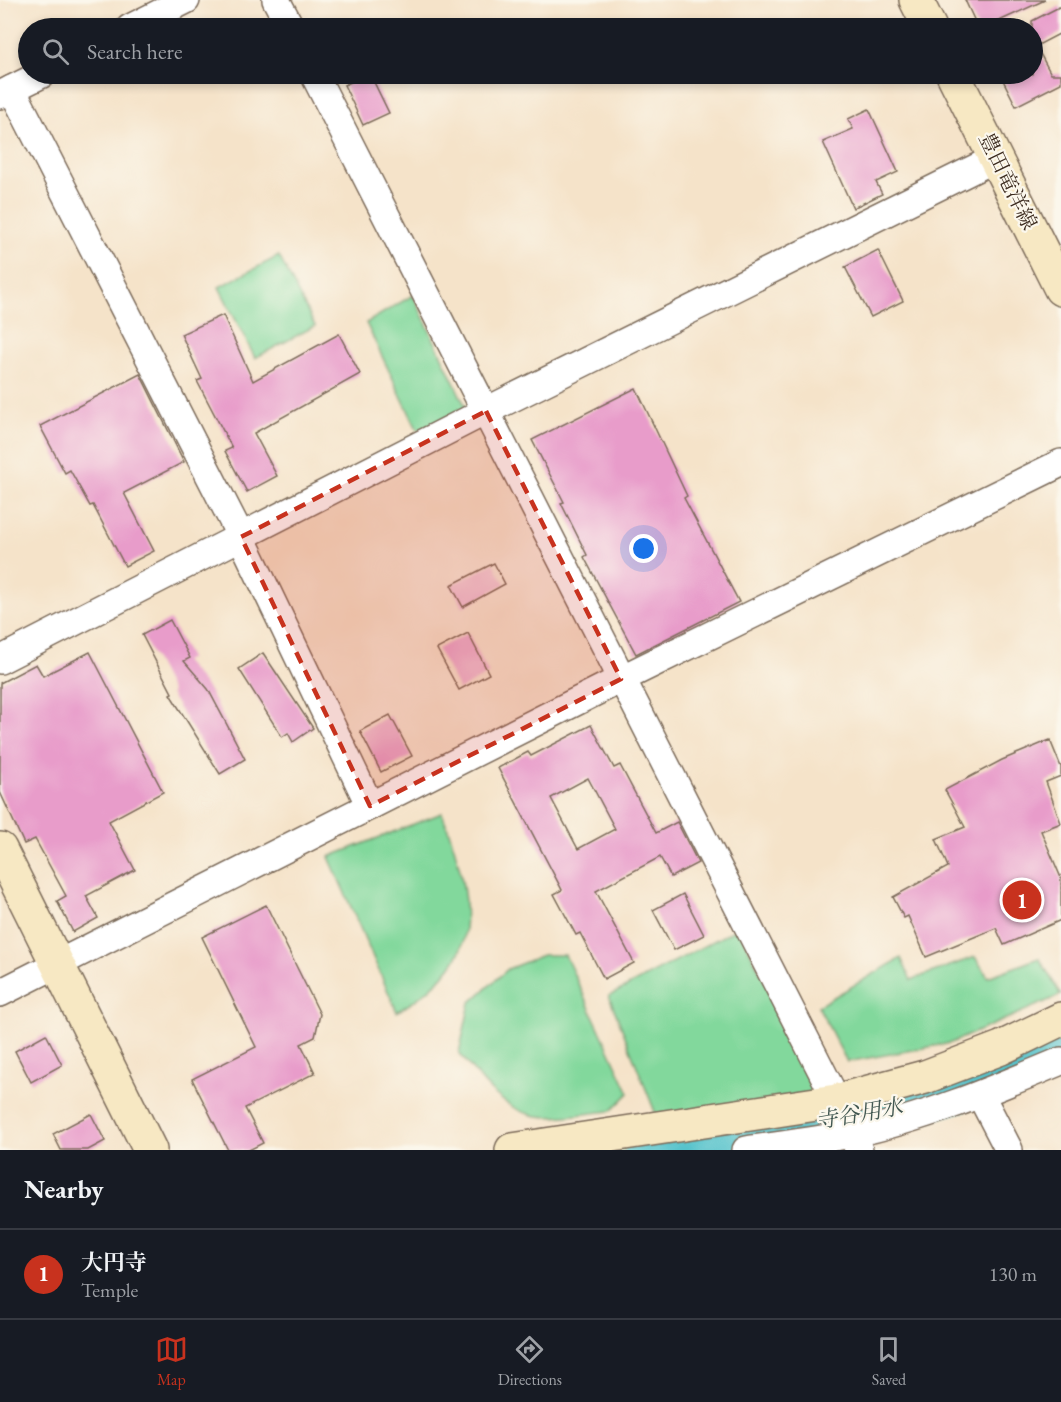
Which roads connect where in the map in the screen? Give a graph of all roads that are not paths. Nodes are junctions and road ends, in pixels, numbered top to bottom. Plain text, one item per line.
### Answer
1 (186, 0) edge
2 (276, 0) edge
3 (916, 0) edge
4 (150, 18) edge
5 (286, 18) edge
6 (925, 18) edge
7 (22, 84) edge
8 (319, 84) edge
9 (958, 84) edge
10 (6, 92) edge
11 (996, 158) junction
12 (1061, 289) edge
13 (486, 411) junction
14 (1061, 463) edge
15 (241, 537) junction
16 (0, 660) edge
17 (621, 679) junction
18 (370, 806) junction
19 (0, 849) edge
20 (57, 964) junction
21 (0, 993) edge
22 (1061, 1019) edge
23 (1061, 1061) edge
24 (981, 1096) junction
25 (837, 1102) junction
26 (853, 1139) edge
27 (150, 1150) edge
28 (512, 1150) edge
29 (746, 1150) edge
30 (1009, 1150) edge

1 - 4 street
2 - 5 street
3 - 6 street
7 - 10 street
8 - 13 street
9 - 11 street, 豊田竜洋線
10 - 15 street
11 - 12 street, 豊田竜洋線
11 - 13 street
13 - 15 street
13 - 17 street
14 - 17 street
15 - 16 street
15 - 18 street
17 - 18 street
17 - 25 street
18 - 20 street
19 - 20 street
20 - 21 street
20 - 27 street
22 - 25 street
23 - 24 street
24 - 26 street
24 - 30 street
25 - 26 street
25 - 28 street
26 - 29 street

